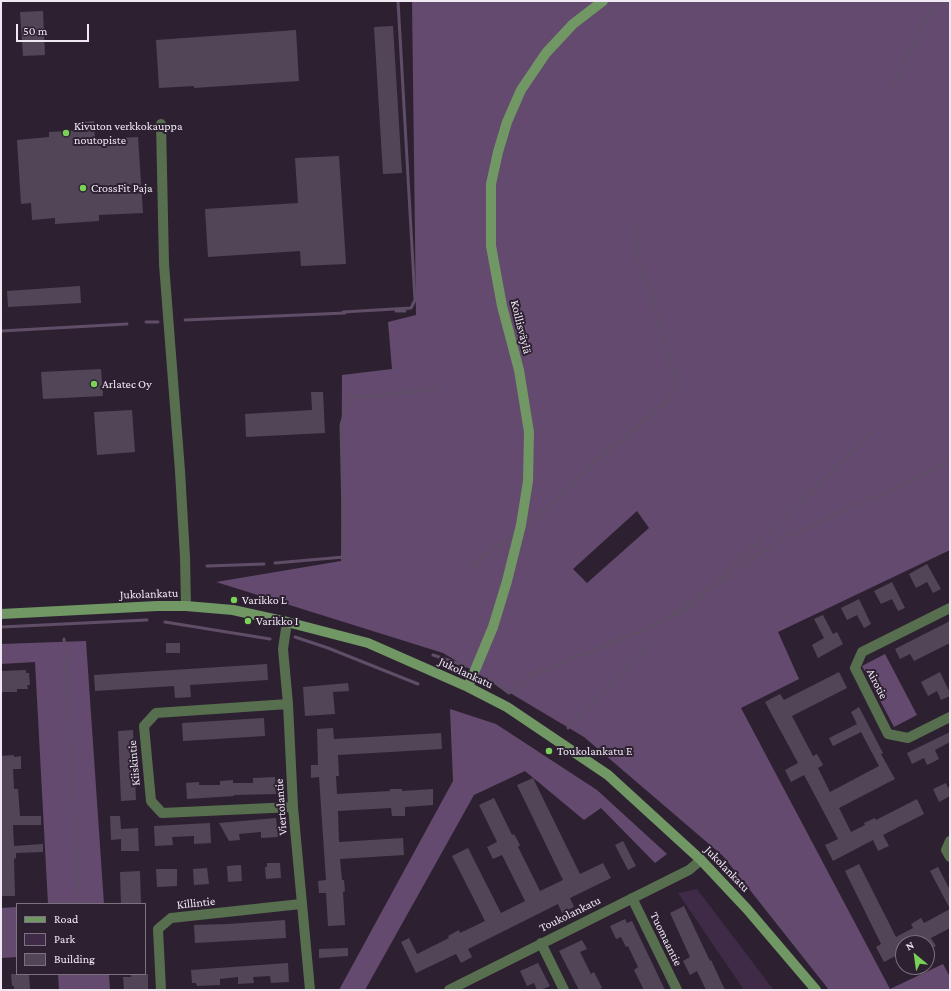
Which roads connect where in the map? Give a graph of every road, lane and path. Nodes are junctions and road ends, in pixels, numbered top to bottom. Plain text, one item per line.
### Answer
1 (603, 1) edge
2 (161, 124) dead end
3 (186, 606) junction
4 (950, 608) edge
5 (1, 614) edge
6 (288, 622) junction
7 (468, 687) junction
8 (288, 704) junction
9 (950, 717) edge
10 (293, 807) junction
11 (950, 841) edge
12 (950, 857) edge
13 (701, 860) junction
14 (632, 898) junction
15 (301, 904) junction
16 (541, 943) junction
17 (161, 990) edge
18 (310, 990) edge
19 (450, 990) edge
20 (564, 990) edge
21 (677, 990) edge
22 (816, 990) edge

1 - 7 main road, Koillisväylä
2 - 3 street
3 - 5 main road, Jukolankatu
3 - 6 main road, Jukolankatu
4 - 9 street, Airotie
6 - 7 main road, Jukolankatu
6 - 8 street, Viertolantie
7 - 13 main road, Jukolankatu
8 - 10 street, Viertolantie
8 - 10 street, Kiiskintie
10 - 15 street, Viertolantie
11 - 12 street
13 - 14 street, Toukolankatu
13 - 22 main road, Jukolankatu
14 - 16 street, Toukolankatu
14 - 21 street, Tuomaantie
15 - 17 street, Killintie
15 - 18 street, Viertolantie
16 - 19 street, Toukolankatu
16 - 20 street

